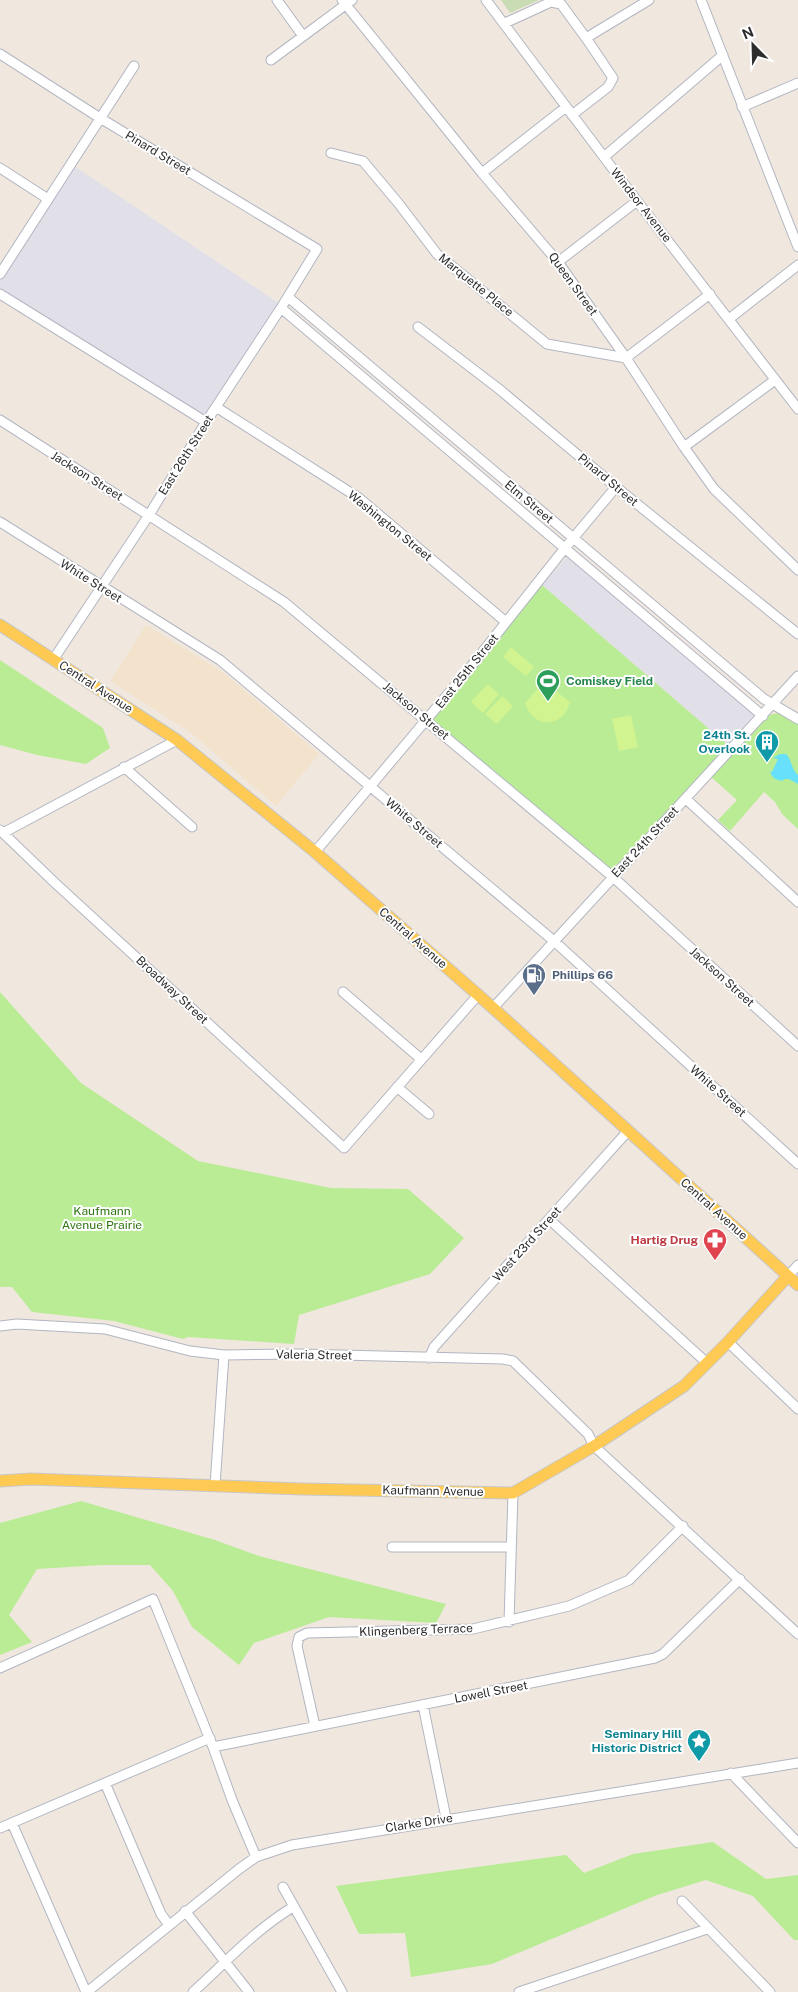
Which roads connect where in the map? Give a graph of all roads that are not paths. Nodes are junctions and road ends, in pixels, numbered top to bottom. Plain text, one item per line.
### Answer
1 (277, 0) edge
2 (486, 0) edge
3 (649, 0) edge
4 (701, 0) edge
5 (347, 2) edge
6 (505, 23) junction
7 (303, 36) junction
8 (586, 38) junction
9 (0, 54) edge
10 (723, 55) junction
11 (271, 60) dead end
12 (134, 66) dead end
13 (798, 82) edge
14 (742, 107) junction
15 (569, 111) junction
16 (100, 118) junction
17 (331, 153) dead end
18 (604, 157) junction
19 (0, 168) edge
20 (482, 173) junction
21 (48, 199) junction
22 (637, 201) junction
23 (798, 247) edge
24 (317, 249) joint
25 (558, 262) junction
26 (798, 264) edge
27 (0, 274) edge
28 (0, 294) edge
29 (710, 294) junction
30 (288, 298) junction
31 (282, 308) junction
32 (728, 319) junction
33 (418, 327) dead end
34 (626, 358) junction
35 (775, 380) junction
36 (216, 407) junction
37 (798, 408) edge
38 (0, 420) edge
39 (206, 422) junction
40 (684, 447) junction
41 (616, 488) junction
42 (149, 515) junction
43 (0, 522) edge
44 (572, 539) junction
45 (565, 548) junction
46 (798, 570) edge
47 (102, 588) junction
48 (506, 622) junction
49 (0, 625) edge
50 (798, 634) edge
51 (53, 660) junction
52 (798, 676) edge
53 (773, 704) junction
54 (763, 716) junction
55 (798, 718) edge
56 (426, 720) junction
57 (177, 740) junction
58 (124, 768) junction
59 (370, 786) junction
60 (686, 799) junction
61 (192, 827) dead end
62 (2, 832) edge
63 (315, 852) junction
64 (612, 877) junction
65 (798, 902) edge
66 (554, 941) junction
67 (343, 992) dead end
68 (478, 994) junction
69 (493, 1008) junction
70 (798, 1046) edge
71 (421, 1059) junction
72 (397, 1087) junction
73 (429, 1114) dead end
74 (628, 1131) junction
75 (798, 1164) edge
76 (550, 1220) junction
77 (798, 1265) edge
78 (788, 1276) junction
79 (798, 1285) edge
80 (0, 1326) edge
81 (728, 1342) junction
82 (224, 1355) junction
83 (429, 1358) junction
84 (707, 1363) junction
85 (798, 1409) edge
86 (594, 1446) junction
87 (0, 1481) edge
88 (215, 1485) junction
89 (513, 1493) junction
90 (683, 1526) junction
91 (392, 1547) dead end
92 (510, 1548) junction
93 (740, 1579) junction
94 (509, 1622) junction
95 (798, 1634) edge
96 (0, 1668) edge
97 (423, 1706) junction
98 (315, 1726) junction
99 (210, 1738) junction
100 (213, 1747) junction
101 (798, 1763) edge
102 (731, 1773) junction
103 (105, 1783) junction
104 (446, 1818) junction
105 (12, 1823) junction
106 (0, 1828) edge
107 (798, 1844) edge
108 (256, 1857) junction
109 (283, 1887) dead end
110 (682, 1901) dead end
111 (293, 1907) junction
112 (186, 1911) junction
113 (169, 1925) junction
114 (707, 1929) junction
115 (226, 1962) junction
116 (86, 1992) edge
117 (193, 1992) edge
118 (249, 1992) edge
119 (342, 1992) edge
120 (519, 1992) edge
121 (770, 1992) edge

1 - 7 street
2 - 6 street, Windsor Avenue
3 - 8 street
4 - 10 street
5 - 7 street
5 - 20 street, Queen Street
6 - 8 street
6 - 15 street, Windsor Avenue
7 - 11 street
8 - 15 street
9 - 16 street, Pinard Street
10 - 14 street
10 - 18 street
12 - 16 street
13 - 14 street
14 - 23 street
15 - 18 street, Windsor Avenue
15 - 20 street
16 - 21 street
16 - 24 street, Pinard Street
17 - 34 street, Marquette Place
18 - 22 street, Windsor Avenue
19 - 21 street
20 - 25 street, Queen Street
21 - 27 street
22 - 25 street
22 - 29 street, Windsor Avenue
24 - 30 street, East 26th Street
25 - 34 street, Queen Street
26 - 32 street
28 - 39 street
29 - 32 street, Windsor Avenue
29 - 34 street
30 - 31 street, East 26th Street
30 - 44 street, Elm Street
31 - 36 street, East 26th Street
31 - 45 street, Elm Street
32 - 35 street, Windsor Avenue
33 - 41 street, Pinard Street
34 - 40 street, Queen Street
35 - 37 street, Windsor Avenue
35 - 40 street
36 - 39 street, East 26th Street
36 - 48 street, Washington Street
38 - 42 street, Jackson Street
39 - 42 street, East 26th Street
40 - 46 street, Queen Street
41 - 44 street, East 25th Street
41 - 50 street, Pinard Street
42 - 47 street, East 26th Street
42 - 56 street, Jackson Street
43 - 47 street, White Street
44 - 45 street, East 25th Street
44 - 53 street, Elm Street
45 - 48 street, East 25th Street
45 - 54 street, Elm Street
47 - 51 street, East 26th Street
47 - 59 street, White Street
48 - 56 street, East 25th Street
49 - 51 main road, Central Avenue
51 - 57 main road, Central Avenue
52 - 53 street, East 24th Street
53 - 54 street, East 24th Street
53 - 55 street, Elm Street
54 - 60 street, East 24th Street
56 - 59 street, East 25th Street
56 - 64 street, Jackson Street
57 - 58 street
57 - 63 main road, Central Avenue
58 - 61 street
58 - 62 street
59 - 63 street, East 25th Street
59 - 66 street, White Street
60 - 64 street, East 24th Street
60 - 65 street
62 - 72 street, Broadway Street
63 - 68 main road, Central Avenue
64 - 66 street, East 24th Street
64 - 70 street, Jackson Street
66 - 69 street, East 24th Street
66 - 75 street, White Street
67 - 71 street
68 - 69 main road, Central Avenue
68 - 71 street
69 - 74 main road, Central Avenue
71 - 72 street
72 - 73 street
74 - 76 street, West 23rd Street
74 - 78 main road, Central Avenue
76 - 83 street, West 23rd Street
76 - 84 street
77 - 78 street
78 - 79 main road, Central Avenue
78 - 81 main road
80 - 82 street, Valeria Street
81 - 84 main road
81 - 85 street
82 - 83 street, Valeria Street
82 - 88 street
83 - 86 street, Valeria Street
84 - 86 main road
86 - 89 main road
86 - 90 street, Valeria Street
87 - 88 main road, Kaufmann Avenue
88 - 89 main road, Kaufmann Avenue
89 - 92 street
90 - 93 street, Valeria Street
90 - 94 street, Klingenberg Terrace
91 - 92 street
92 - 94 street
93 - 95 street, Valeria Street
93 - 97 street, Lowell Street
94 - 98 street, Klingenberg Terrace
96 - 99 street
97 - 98 street, Lowell Street
97 - 104 street
98 - 100 street, Lowell Street
99 - 100 street
99 - 103 street
100 - 108 street
101 - 102 street, Clarke Drive
102 - 104 street, Clarke Drive
102 - 107 street
103 - 105 street
103 - 113 street
104 - 108 street, Clarke Drive
105 - 106 street
105 - 116 street
108 - 112 street, Clarke Drive
109 - 111 street
110 - 114 street
111 - 115 street
111 - 119 street
112 - 113 street, Clarke Drive
112 - 115 street
113 - 116 street, Clarke Drive
114 - 120 street
114 - 121 street
115 - 117 street
115 - 118 street

